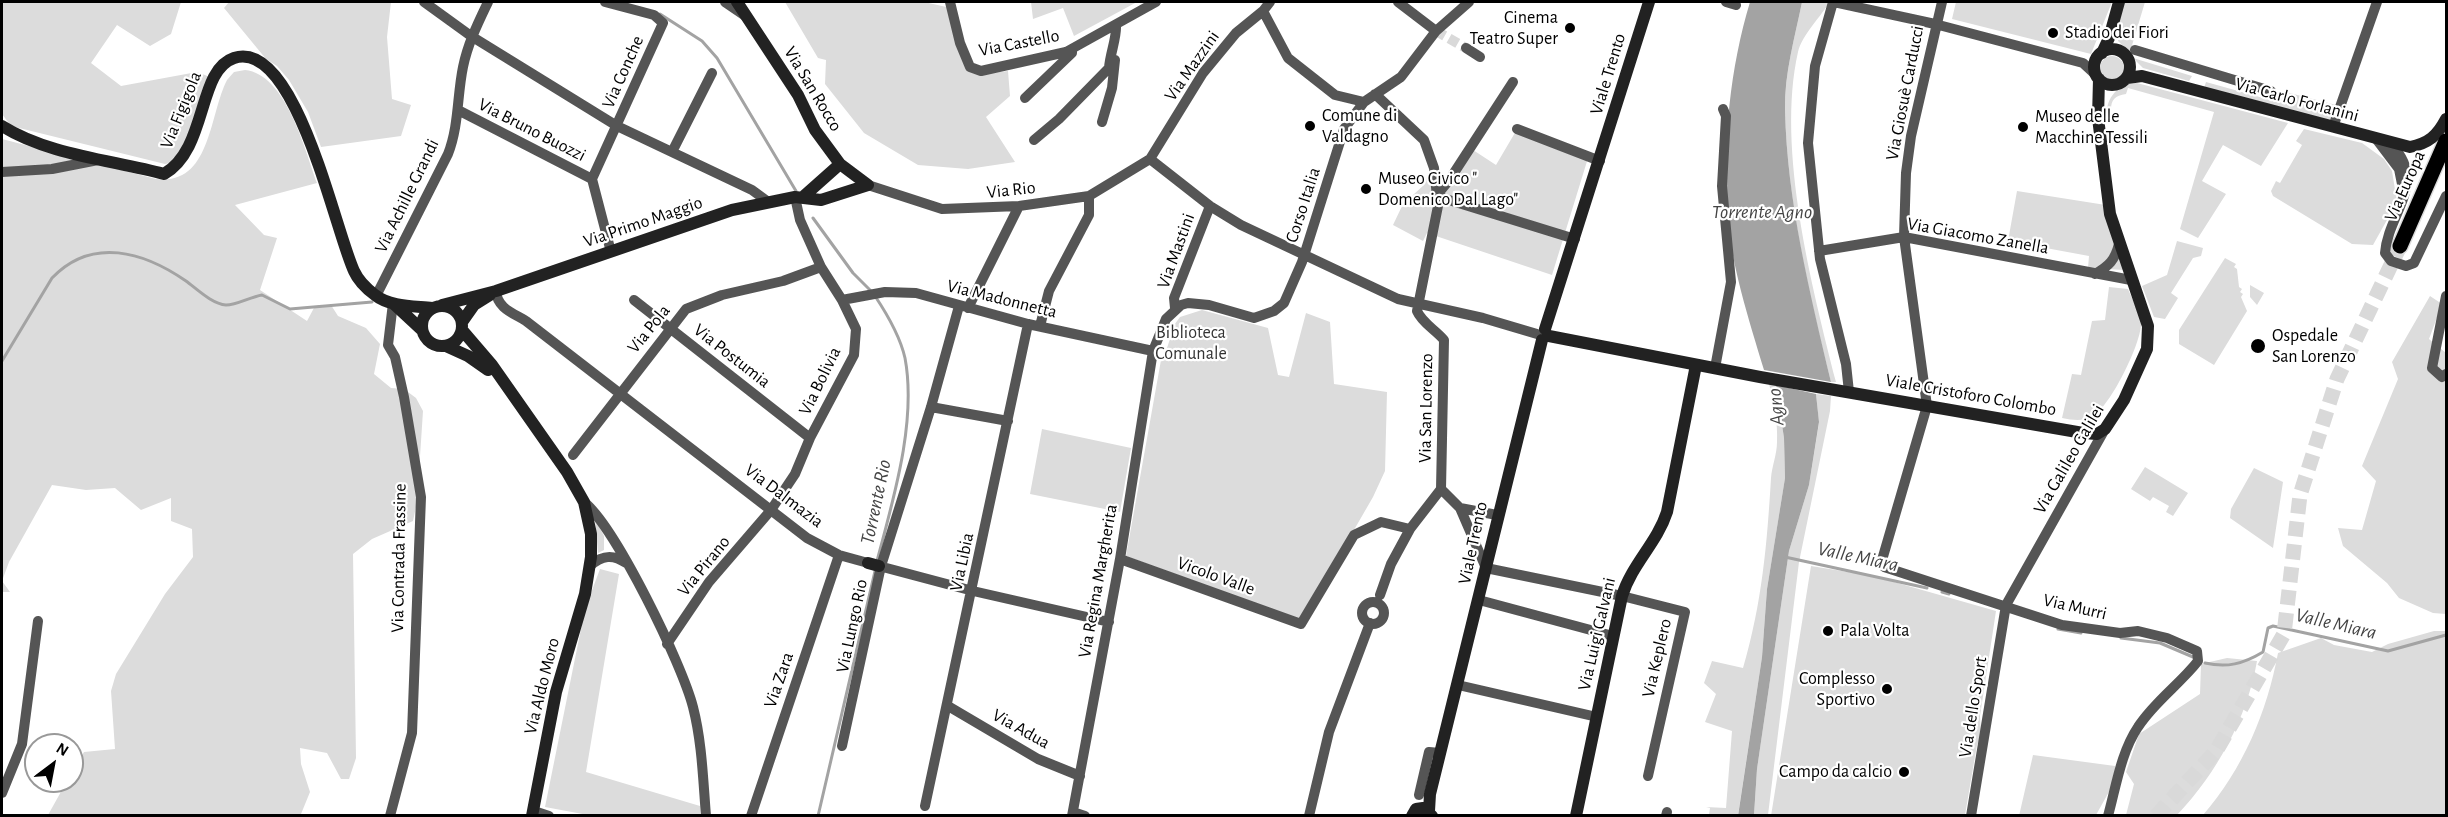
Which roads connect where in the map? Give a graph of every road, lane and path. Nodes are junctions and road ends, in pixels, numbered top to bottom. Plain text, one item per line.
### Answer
1 (424, 2) edge
2 (488, 2) edge
3 (605, 2) edge
4 (724, 2) edge
5 (737, 2) edge
6 (951, 2) edge
7 (1156, 2) edge
8 (1270, 2) edge
9 (1398, 2) edge
10 (1469, 2) edge
11 (1649, 2) edge
12 (1834, 2) edge
13 (1942, 2) edge
14 (2119, 2) edge
15 (2377, 2) edge
16 (1263, 11) junction
17 (747, 17) junction
18 (1121, 23) junction
19 (1935, 24) junction
20 (1436, 31) junction
21 (471, 36) junction
22 (2109, 38) junction
23 (1072, 48) junction
24 (1466, 48) tunnel mouth
25 (2135, 50) dead end
26 (2117, 51) junction
27 (2099, 56) junction
28 (1480, 57) dead end
29 (2083, 63) junction
30 (2199, 70) junction
31 (2128, 71) junction
32 (712, 73) dead end
33 (2097, 77) junction
34 (1513, 82) dead end
35 (2114, 85) junction
36 (2194, 91) junction
37 (2271, 91) dead end
38 (1375, 94) junction
39 (1024, 98) dead end
40 (2100, 101) junction
41 (1364, 102) junction
42 (1723, 109) dead end
43 (458, 110) junction
44 (2446, 119) edge
45 (1102, 122) dead end
46 (2, 126) edge
47 (617, 126) junction
48 (2333, 128) junction
49 (1517, 129) dead end
50 (1034, 140) dead end
51 (2377, 140) junction
52 (2446, 141) edge
53 (2392, 145) junction
54 (672, 152) junction
55 (1150, 159) junction
56 (98, 160) junction
57 (1600, 161) junction
58 (840, 164) junction
59 (2, 172) edge
60 (853, 174) junction
61 (592, 179) junction
62 (868, 185) junction
63 (846, 193) junction
64 (1089, 196) junction
65 (1436, 196) junction
66 (2446, 196) edge
67 (800, 197) junction
68 (2403, 199) junction
69 (766, 201) junction
70 (1020, 206) junction
71 (1210, 206) junction
72 (1904, 237) junction
73 (1575, 239) junction
74 (2119, 244) junction
75 (2400, 246) tunnel mouth
76 (1819, 251) junction
77 (611, 252) junction
78 (1305, 254) junction
79 (821, 267) junction
80 (2095, 274) junction
81 (2131, 280) junction
82 (496, 291) junction
83 (376, 296) junction
84 (2446, 296) edge
85 (634, 300) dead end
86 (842, 300) junction
87 (393, 303) junction
88 (1420, 303) junction
89 (477, 304) junction
90 (437, 307) junction
91 (963, 307) junction
92 (1175, 308) junction
93 (505, 309) junction
94 (1028, 324) junction
95 (462, 326) junction
96 (1040, 326) junction
97 (669, 329) junction
98 (422, 330) junction
99 (1543, 335) junction
100 (446, 346) junction
101 (1153, 351) junction
102 (1696, 365) junction
103 (1714, 368) junction
104 (2446, 374) edge
105 (508, 390) junction
106 (1849, 392) junction
107 (620, 393) junction
108 (1927, 406) junction
109 (931, 407) junction
110 (1008, 421) junction
111 (2105, 429) junction
112 (810, 438) junction
113 (573, 455) dead end
114 (1441, 489) junction
115 (584, 502) junction
116 (1460, 508) junction
117 (771, 510) junction
118 (1497, 515) junction
119 (1410, 530) junction
120 (839, 555) junction
121 (1120, 559) junction
122 (626, 563) junction
123 (876, 565) junction
124 (590, 566) junction
125 (1485, 568) junction
126 (973, 591) junction
127 (1380, 596) dead end
128 (1622, 596) junction
129 (1479, 600) junction
130 (2007, 604) junction
131 (38, 621) dead end
132 (1109, 622) junction
133 (1370, 623) dead end
134 (1613, 636) junction
135 (667, 644) junction
136 (1458, 685) junction
137 (948, 706) junction
138 (1597, 717) junction
139 (842, 746) dead end
140 (1080, 776) junction
141 (1648, 776) dead end
142 (2, 793) edge
143 (1424, 795) junction
144 (925, 806) dead end
145 (533, 813) edge
146 (1072, 814) edge
147 (1412, 814) edge
148 (1432, 814) edge
149 (390, 816) edge
150 (549, 816) edge
151 (706, 816) edge
152 (751, 816) edge
153 (1085, 816) edge
154 (1309, 816) edge
155 (1576, 816) edge
156 (1971, 816) edge
157 (2108, 816) edge

1 - 21 street, Via Conche
2 - 21 street
3 - 47 street, Via Conche
4 - 17 street
5 - 17 street, Via San Rocco
6 - 23 street, Via Castello
7 - 18 street, Via Castello
8 - 16 street, Via Mazzini
9 - 20 street
10 - 20 street, Corso Italia
11 - 57 street, Viale Trento
12 - 19 street
12 - 76 street
13 - 19 street, Via Giosuè Carducci
14 - 22 street
15 - 48 street
16 - 41 street
16 - 55 street, Via Mazzini
17 - 58 street, Via San Rocco
18 - 23 street, Via Castello
18 - 45 street
18 - 50 street
19 - 29 street
19 - 72 street, Via Giosuè Carducci
20 - 38 street, Corso Italia
21 - 43 street, Via Achille Grandi
21 - 47 street, Via Conche
22 - 26 street
22 - 27 street
23 - 39 street, Via Castello
24 - 28 street
25 - 30 street
26 - 27 street
26 - 31 street
27 - 29 street
27 - 33 street
29 - 33 street
30 - 36 street
30 - 37 street
31 - 35 street
31 - 36 street, Via Carlo Forlanini
32 - 54 street
33 - 35 street
33 - 40 street
34 - 65 street
35 - 40 street
36 - 48 street, Via Carlo Forlanini
38 - 41 street, Corso Italia
38 - 65 street
40 - 74 street
41 - 78 street, Corso Italia
42 - 103 street
43 - 61 street, Via Bruno Buozzi
43 - 83 street, Via Achille Grandi
44 - 53 street
46 - 56 street, Via Figigola
47 - 54 street, Via Conche
47 - 61 street, Via Bruno Buozzi
48 - 51 street, Via Carlo Forlanini
49 - 57 street
51 - 53 street
51 - 68 street, Via Carlo Forlanini
52 - 75 main road, Via Europa
53 - 68 street, Via Carlo Forlanini
54 - 69 street, Via Conche
55 - 64 street, Via Rio
55 - 71 street
56 - 59 street
56 - 83 street, Via Figigola
57 - 73 street, Viale Trento
58 - 60 street, Via San Rocco
58 - 67 street
60 - 62 street, Via San Rocco
60 - 63 street
61 - 77 street, Via Bruno Buozzi
62 - 63 street, Via Primo Maggio
62 - 70 street, Via Rio
63 - 67 street, Via Primo Maggio
64 - 70 street, Via Rio
64 - 96 street
65 - 73 street
65 - 88 street
66 - 68 street, Via Carlo Forlanini
67 - 69 street, Via Primo Maggio
67 - 79 street, Via Bolivia
69 - 77 street, Via Primo Maggio
70 - 91 street, Via Lungo Rio
71 - 78 street
71 - 92 street, Via Mastini
72 - 76 street, Via Giacomo Zanella
72 - 80 street, Via Giacomo Zanella
72 - 108 street, Via Giosuè Carducci
73 - 99 street, Viale Trento
74 - 80 street
74 - 81 street
76 - 106 street
77 - 82 street, Via Primo Maggio
78 - 88 street
78 - 92 street, Corso Italia
79 - 86 street, Via Bolivia
79 - 97 street, Via Pola
80 - 81 street, Via Giacomo Zanella
81 - 111 street, Via Galileo Galilei
82 - 89 street, Via Primo Maggio
82 - 90 street, Via Primo Maggio
82 - 93 street
83 - 87 street, Via Figigola
84 - 104 street
85 - 97 street, Via Postumia
86 - 91 street, Via Madonnetta
86 - 112 street, Via Bolivia
87 - 90 street
87 - 98 street
87 - 149 street, Via Contrada Frassine
88 - 99 street
88 - 114 street, Via San Lorenzo
89 - 93 street
89 - 95 street, Via Primo Maggio
90 - 95 street
90 - 98 street
91 - 94 street, Via Madonnetta
91 - 109 street, Via Lungo Rio
92 - 101 street
93 - 107 street, Via Dalmazia
94 - 96 street, Via Madonnetta
94 - 110 street, Via Libia
95 - 100 street
95 - 105 street
96 - 101 street, Via Madonnetta
97 - 107 street, Via Pola
97 - 112 street, Via Postumia
98 - 100 street
99 - 102 street
99 - 118 street, Viale Trento
100 - 105 street
101 - 121 street, Via Regina Margherita
102 - 103 street
102 - 128 street, Via Luigi Galvani
103 - 106 street, Viale Cristoforo Colombo
105 - 115 street, Via Aldo Moro
106 - 108 street, Viale Cristoforo Colombo
107 - 113 street, Via Pola
107 - 117 street, Via Dalmazia
108 - 111 street, Viale Cristoforo Colombo
108 - 130 street, Via Murri
109 - 110 street
109 - 123 street, Via Lungo Rio
110 - 126 street, Via Libia
111 - 130 street, Via Galileo Galilei
112 - 117 street, Via Bolivia
114 - 116 street
114 - 119 street
115 - 122 street
115 - 124 street, Via Aldo Moro
116 - 118 street
116 - 125 street
117 - 120 street, Via Dalmazia
117 - 135 street, Via Pirano
118 - 125 street, Viale Trento
119 - 121 street, Vicolo Valle
119 - 127 street
120 - 123 street, Via Dalmazia
120 - 152 street, Via Zara
121 - 132 street, Via Regina Margherita
122 - 124 street
122 - 135 street
123 - 126 street, Via Dalmazia
123 - 139 street, Via Lungo Rio
124 - 145 street, Via Aldo Moro
125 - 128 street
125 - 129 street, Viale Trento
126 - 132 street, Via Dalmazia
126 - 137 street, Via Libia
128 - 134 street, Via Luigi Galvani
128 - 141 street, Via Keplero
129 - 134 street
129 - 136 street, Viale Trento
130 - 156 street, Via dello Sport
130 - 157 street, Via Murri
131 - 142 street
132 - 140 street, Via Regina Margherita
133 - 154 street
134 - 138 street, Via Luigi Galvani
135 - 151 street
136 - 138 street
136 - 143 street, Viale Trento
137 - 140 street, Via Adua
137 - 144 street, Via Libia
138 - 155 street, Via Luigi Galvani
140 - 146 street, Via Regina Margherita
143 - 147 street
143 - 148 street, Viale Trento
145 - 150 street
146 - 153 street
147 - 148 street

